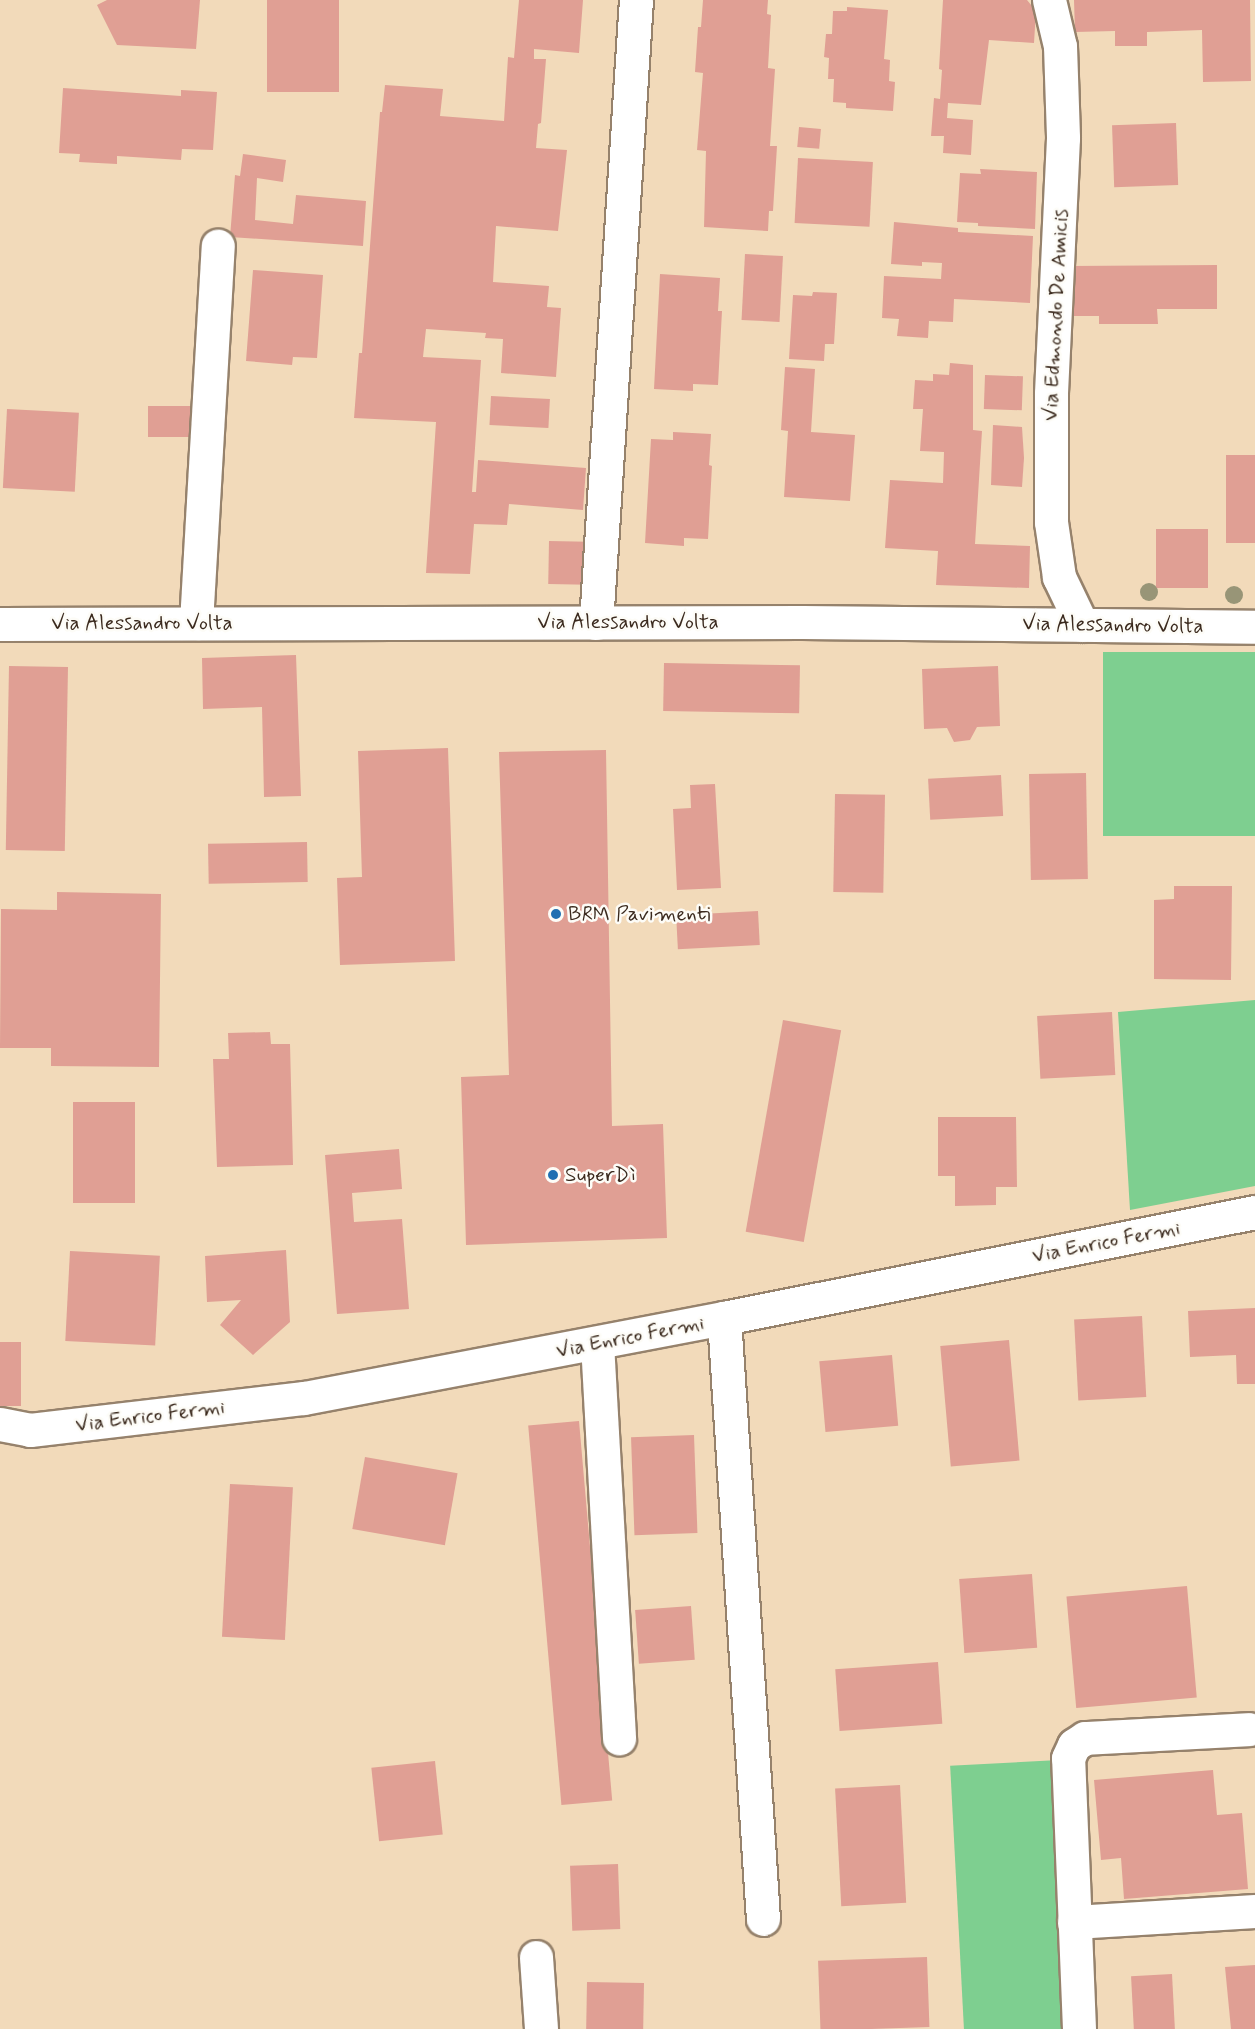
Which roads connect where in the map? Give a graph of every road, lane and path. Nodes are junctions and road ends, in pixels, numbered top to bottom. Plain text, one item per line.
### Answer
1 (636, 0) edge
2 (1048, 0) edge
3 (218, 246) dead end
4 (196, 623) junction
5 (596, 623) junction
6 (0, 624) edge
7 (1082, 625) junction
8 (1255, 627) edge
9 (1255, 1212) edge
10 (724, 1318) junction
11 (597, 1343) junction
12 (0, 1424) edge
13 (1249, 1729) dead end
14 (619, 1738) dead end
15 (1255, 1911) edge
16 (763, 1919) dead end
17 (1074, 1922) junction
18 (536, 1957) dead end
19 (541, 2029) edge
20 (1079, 2029) edge

1 - 5 street
2 - 7 street, Via Edmondo De Amicis
3 - 4 street
4 - 5 street, Via Alessandro Volta
4 - 6 street, Via Alessandro Volta
5 - 7 street, Via Alessandro Volta
7 - 8 street, Via Alessandro Volta
9 - 10 street, Via Enrico Fermi
10 - 11 street, Via Enrico Fermi
10 - 16 street
11 - 12 street, Via Enrico Fermi
11 - 14 street
13 - 17 street
15 - 17 street
17 - 20 street
18 - 19 street

